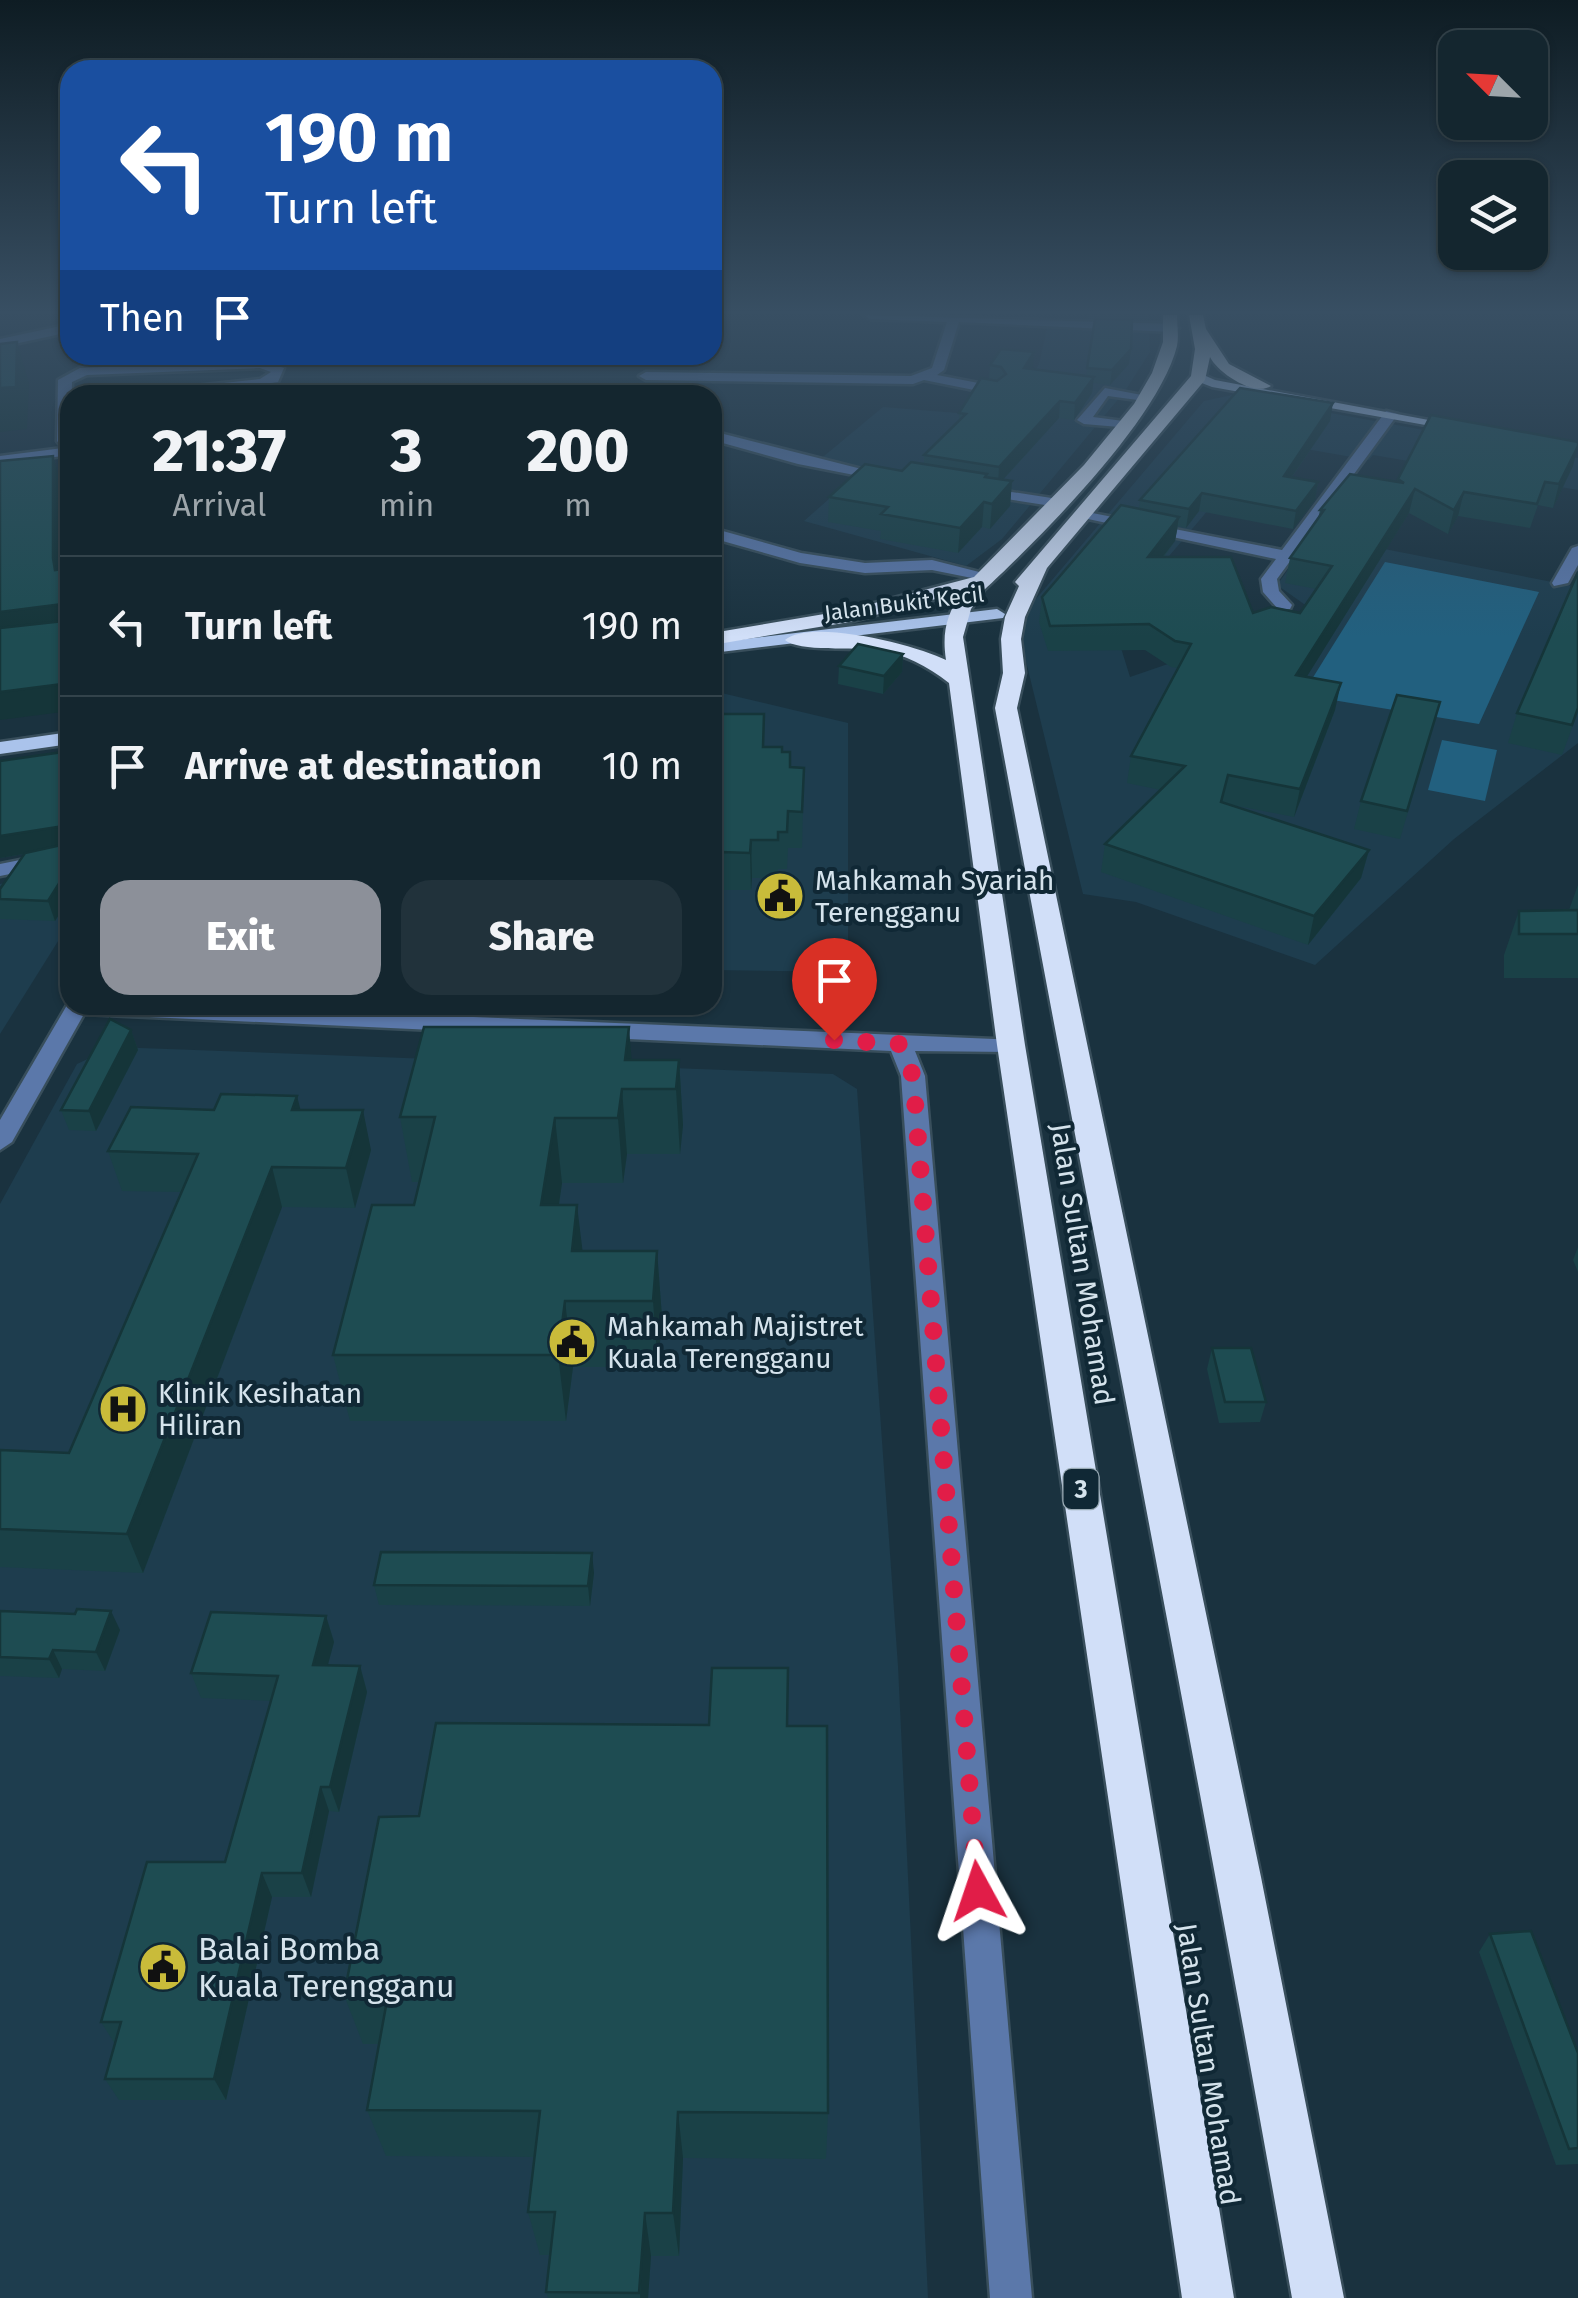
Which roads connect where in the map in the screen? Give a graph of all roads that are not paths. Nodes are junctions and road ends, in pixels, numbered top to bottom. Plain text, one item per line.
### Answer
1 (1100, 422) edge
2 (1128, 422) edge
3 (1130, 422) edge
4 (1163, 422) edge
5 (1385, 422) edge
6 (1434, 422) edge
7 (1126, 426) junction
8 (1484, 432) edge
9 (722, 439) edge
10 (60, 451) edge
11 (0, 460) edge
12 (900, 479) edge
13 (960, 488) edge
14 (1058, 503) junction
15 (1082, 516) junction
16 (722, 536) edge
17 (1578, 550) edge
18 (1286, 556) junction
19 (1038, 566) junction
20 (984, 578) junction
21 (1560, 583) dead end
22 (1284, 604) dead end
23 (997, 614) junction
24 (956, 618) junction
25 (722, 637) edge
26 (722, 638) edge
27 (785, 640) junction
28 (722, 647) edge
29 (958, 679) junction
30 (1006, 708) junction
31 (60, 739) edge
32 (0, 748) edge
33 (60, 858) edge
34 (0, 870) edge
35 (73, 1015) edge
36 (273, 1015) edge
37 (900, 1044) junction
38 (1011, 1045) junction
39 (0, 1142) edge
40 (1011, 2298) edge
41 (1208, 2298) edge
42 (1318, 2298) edge

1 - 7 street
2 - 7 highway
3 - 7 highway
4 - 15 highway, Jalan Sultan Mohamad
5 - 18 street
6 - 8 main road
7 - 14 highway
9 - 12 street
10 - 11 street
13 - 14 street
14 - 20 highway
15 - 18 street
15 - 19 highway, Jalan Sultan Mohamad
16 - 20 street
17 - 21 street
18 - 22 street
19 - 23 highway
19 - 30 highway, Jalan Sultan Mohamad
20 - 24 highway
20 - 25 highway
23 - 24 main road, Jalan Bukit Kecil
23 - 30 highway
24 - 26 main road, Jalan Bukit Kecil
24 - 27 main road, Jalan Bukit Kecil
24 - 29 highway, Jalan Sultan Mohamad / 3
27 - 28 main road, Jalan Bukit Kecil
27 - 29 highway
29 - 38 highway, Jalan Sultan Mohamad / 3
30 - 42 highway, Jalan Sultan Mohamad
31 - 32 main road
33 - 34 street
35 - 39 street
36 - 37 street
37 - 38 street
37 - 40 street
38 - 41 highway, Jalan Sultan Mohamad / 3

